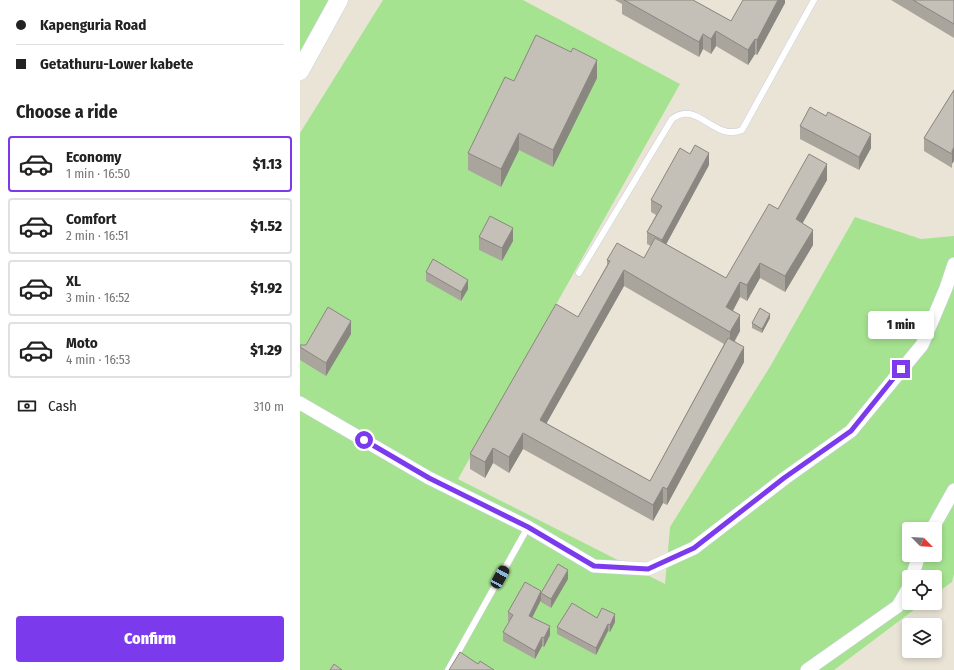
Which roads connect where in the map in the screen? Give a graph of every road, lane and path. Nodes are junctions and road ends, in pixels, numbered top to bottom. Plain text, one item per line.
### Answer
1 (338, 0) edge
2 (814, 0) edge
3 (300, 71) edge
4 (954, 264) edge
5 (579, 273) dead end
6 (300, 403) edge
7 (954, 490) edge
8 (936, 522) edge
9 (528, 527) junction
10 (902, 599) edge
11 (448, 670) edge
12 (807, 670) edge

1 - 3 main road
2 - 5 lane
4 - 9 street
6 - 9 street
7 - 8 street
9 - 11 lane
10 - 12 street

